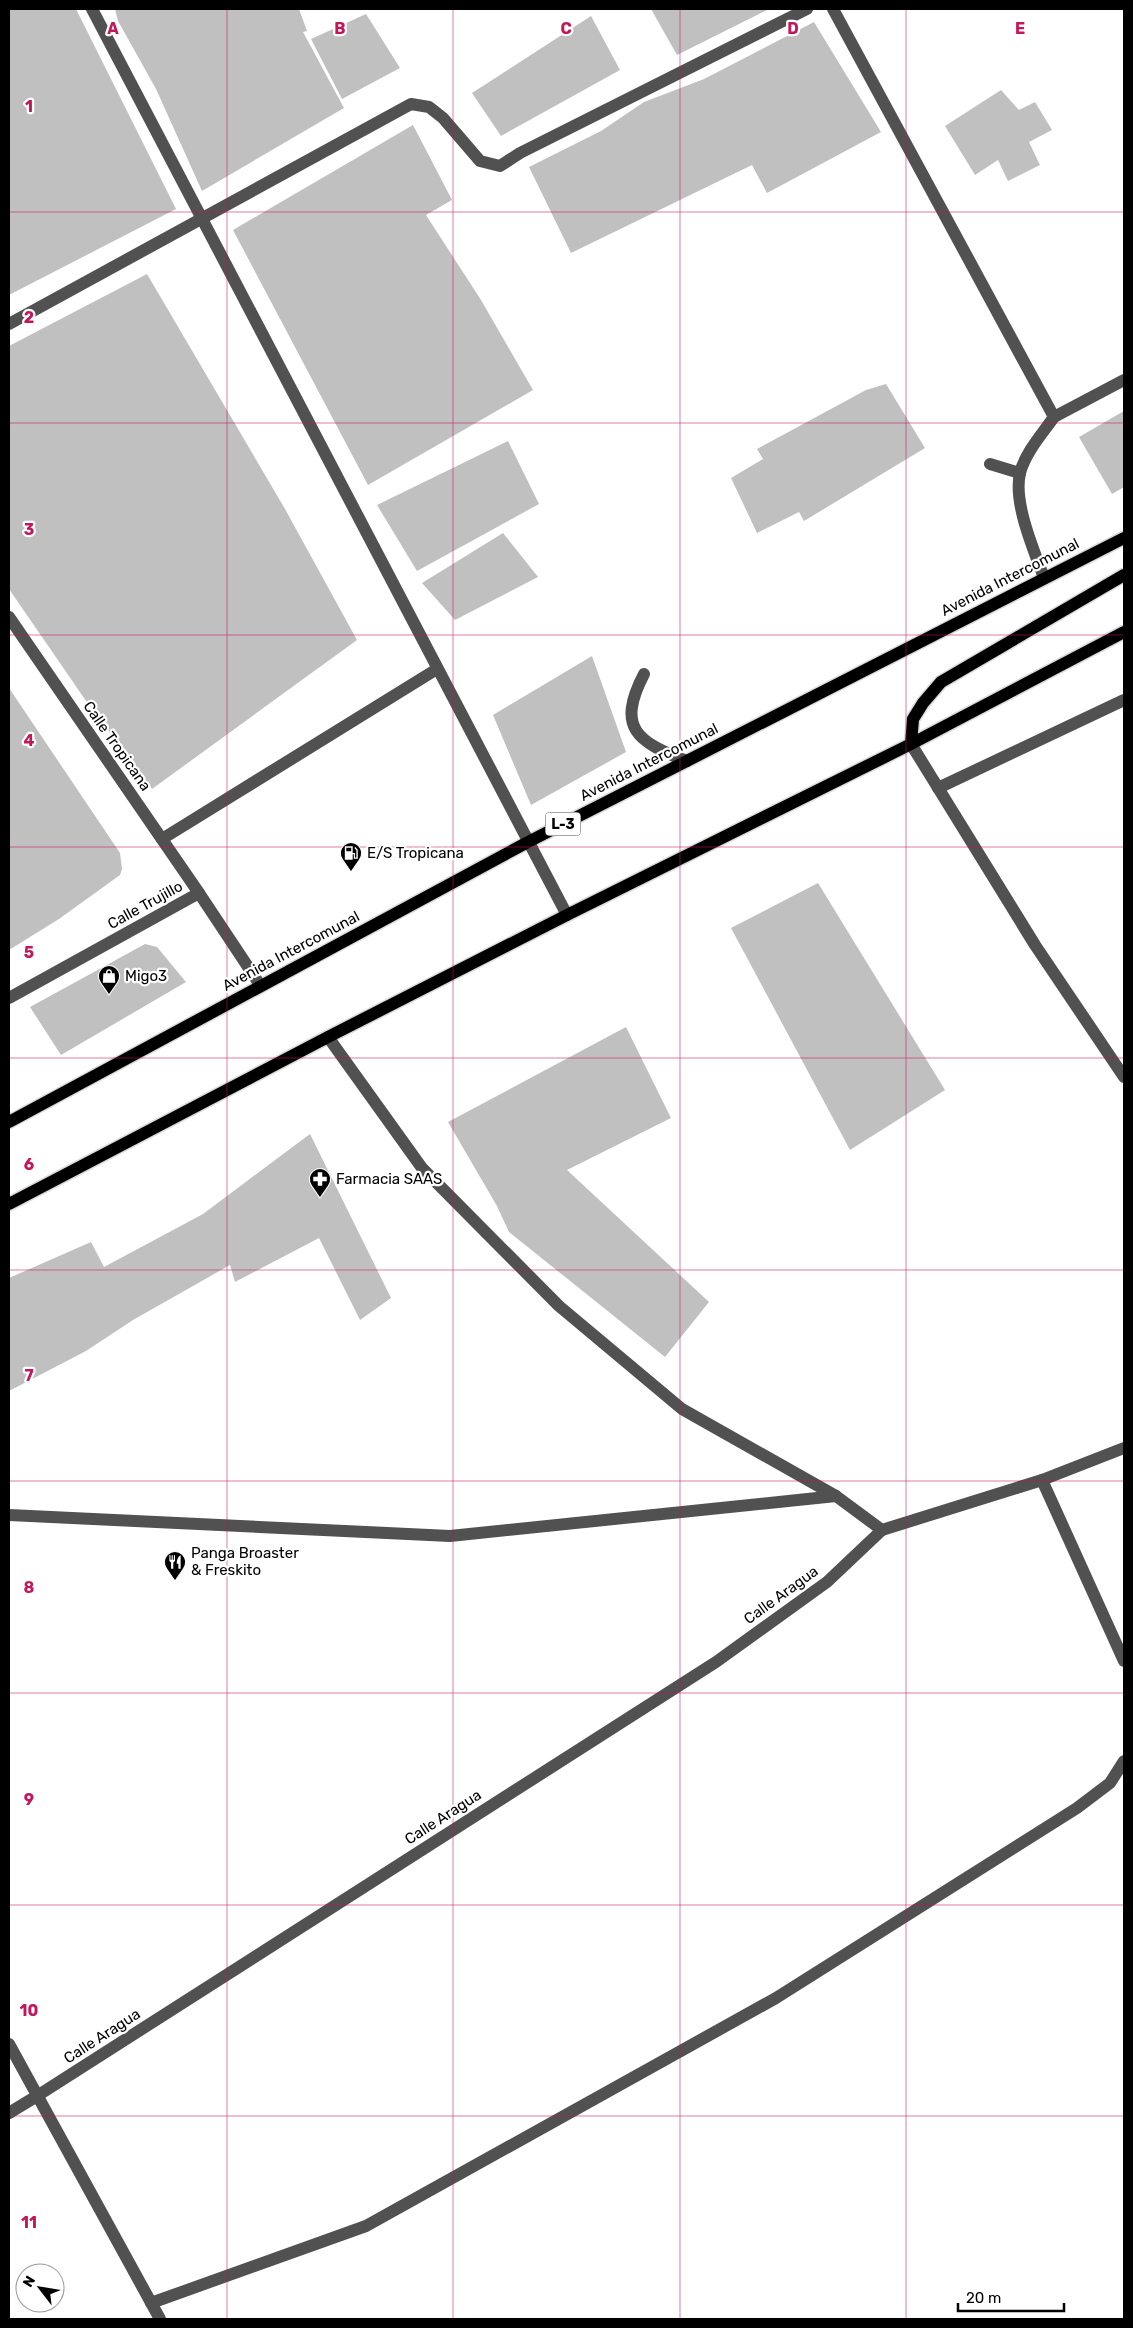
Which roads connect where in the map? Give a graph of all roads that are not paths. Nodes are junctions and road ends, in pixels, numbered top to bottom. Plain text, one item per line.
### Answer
1 (92, 9) edge
2 (808, 9) edge
3 (832, 9) edge
4 (201, 219) junction
5 (9, 324) edge
6 (1124, 380) edge
7 (1054, 417) junction
8 (990, 464) dead end
9 (1020, 473) junction
10 (1124, 538) edge
11 (1124, 575) edge
12 (1044, 578) junction
13 (9, 617) edge
14 (1124, 632) edge
15 (437, 669) junction
16 (644, 674) dead end
17 (1124, 700) edge
18 (911, 744) junction
19 (687, 761) junction
20 (938, 788) junction
21 (162, 839) junction
22 (528, 842) junction
23 (199, 893) junction
24 (567, 915) junction
25 (260, 986) junction
26 (9, 998) edge
27 (328, 1037) junction
28 (1124, 1077) edge
29 (9, 1122) edge
30 (9, 1204) edge
31 (1124, 1448) edge
32 (1042, 1480) junction
33 (836, 1496) junction
34 (9, 1515) edge
35 (882, 1530) junction
36 (1124, 1660) edge
37 (1124, 1762) edge
38 (9, 2044) edge
39 (37, 2096) junction
40 (9, 2112) edge
41 (151, 2303) junction
42 (160, 2319) edge

1 - 4 street
2 - 4 street
3 - 7 street
4 - 5 street
4 - 15 street
6 - 7 street
7 - 9 street
8 - 9 street
9 - 12 street
10 - 12 main road, Avenida Intercomunal / L-3
11 - 18 main road
12 - 19 main road, Avenida Intercomunal / L-3
13 - 21 street, Calle Tropicana
14 - 18 main road
15 - 21 street
15 - 22 street
16 - 19 street
17 - 20 street
18 - 20 street
18 - 24 main road
19 - 22 main road, Avenida Intercomunal / L-3
20 - 28 street
21 - 23 street, Calle Tropicana
22 - 24 street
22 - 25 main road, Avenida Intercomunal / L-3
23 - 25 street, Calle Trujillo
23 - 26 street, Calle Trujillo
24 - 27 main road
25 - 29 main road, Avenida Intercomunal / L-3
27 - 30 main road
27 - 33 street
31 - 32 street
32 - 35 street
32 - 36 street
33 - 34 street
33 - 35 street
35 - 39 street, Calle Aragua
37 - 41 street
38 - 39 street
39 - 40 street, Calle Aragua
39 - 41 street
41 - 42 street

